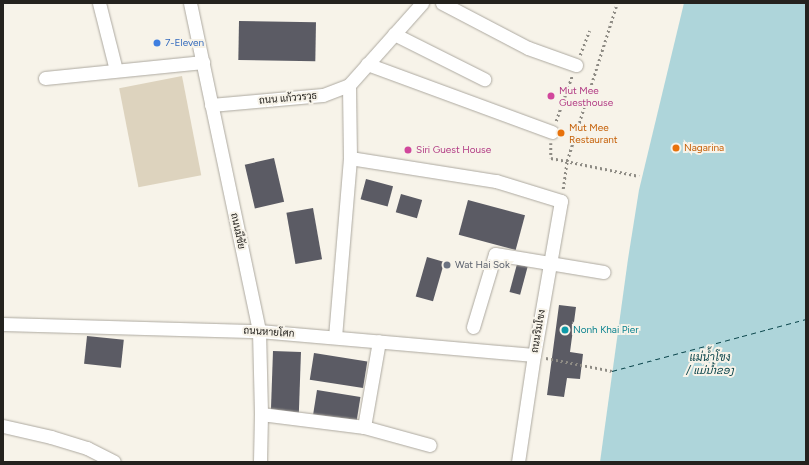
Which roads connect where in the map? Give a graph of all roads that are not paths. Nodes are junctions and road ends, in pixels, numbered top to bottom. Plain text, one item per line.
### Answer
1 (99, 3) edge
2 (190, 3) edge
3 (422, 3) edge
4 (442, 3) edge
5 (394, 34) junction
6 (203, 62) junction
7 (367, 64) junction
8 (576, 65) road end
9 (116, 70) junction
10 (45, 78) dead end
11 (484, 79) dead end
12 (349, 85) junction
13 (211, 105) junction
14 (552, 132) road end
15 (350, 158) junction
16 (551, 263) junction
17 (604, 272) dead end
18 (3, 324) edge
19 (473, 327) dead end
20 (259, 331) junction
21 (335, 337) junction
22 (379, 341) junction
23 (534, 355) junction
24 (261, 414) junction
25 (3, 426) edge
26 (364, 427) junction
27 (430, 445) dead end
28 (114, 462) edge
29 (260, 462) edge
30 (518, 462) edge

1 - 9 street
2 - 6 street, ถนนมีชัย
3 - 5 street, ถนน แก้ววรวุธ
4 - 8 street
5 - 7 street, ถนน แก้ววรวุธ
5 - 11 street
6 - 9 street
6 - 13 street, ถนนมีชัย
7 - 12 street, ถนน แก้ววรวุธ
7 - 14 street
9 - 10 street
12 - 13 street, ถนน แก้ววรวุธ
12 - 15 street
13 - 20 street, ถนนมีชัย
15 - 16 street, ถนนริมโขง
15 - 21 street
16 - 17 street
16 - 19 street
16 - 23 street, ถนนริมโขง
18 - 20 street, ถนนหายโศก
20 - 21 street, ถนนหายโศก
20 - 24 street, ถนนมีชัย
21 - 22 street, ถนนหายโศก
22 - 23 street, ถนนหายโศก
22 - 26 street
23 - 30 street, ถนนริมโขง
24 - 26 street
24 - 29 street, ถนนมีชัย
25 - 28 street
26 - 27 street

